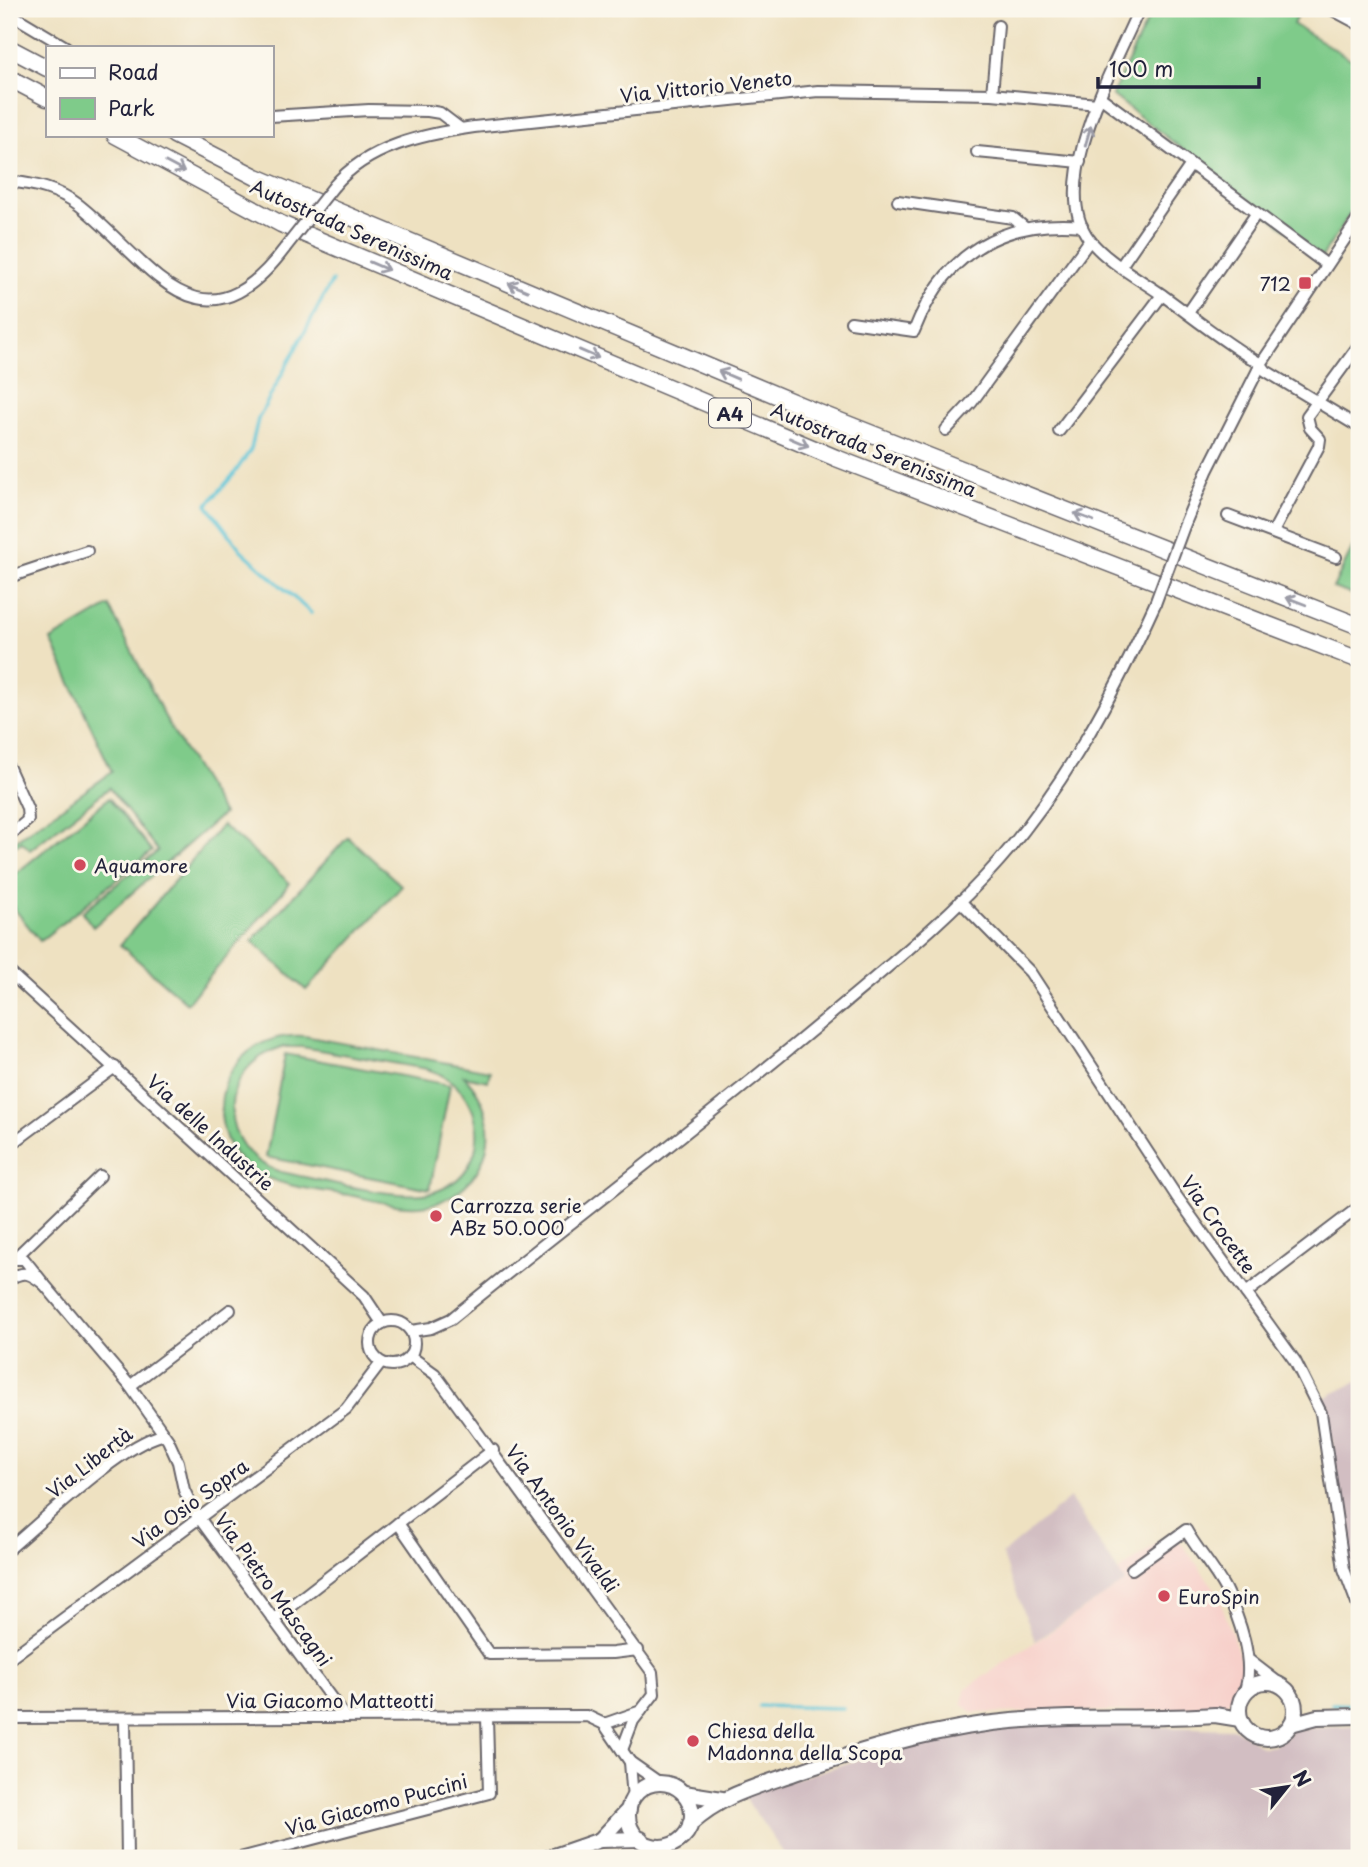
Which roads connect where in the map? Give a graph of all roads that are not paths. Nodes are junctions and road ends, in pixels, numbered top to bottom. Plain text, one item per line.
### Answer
1 (1139, 9) edge
2 (1331, 9) edge
3 (9, 13) edge
4 (1359, 24) edge
5 (998, 26) dead end
6 (64, 46) edge
7 (9, 48) edge
8 (46, 67) edge
9 (9, 78) edge
10 (992, 94) junction
11 (46, 98) edge
12 (1098, 100) junction
13 (273, 116) edge
14 (461, 129) junction
15 (116, 136) edge
16 (176, 136) edge
17 (977, 152) dead end
18 (1080, 162) junction
19 (1190, 166) junction
20 (9, 181) edge
21 (898, 201) dead end
22 (1256, 214) junction
23 (1359, 218) edge
24 (1082, 226) junction
25 (1024, 227) junction
26 (1090, 240) junction
27 (1327, 265) junction
28 (1121, 266) junction
29 (1162, 295) junction
30 (1188, 313) junction
31 (850, 322) dead end
32 (1359, 345) edge
33 (1261, 364) junction
34 (1317, 404) junction
35 (1359, 427) edge
36 (946, 430) dead end
37 (1059, 431) dead end
38 (1228, 516) dead end
39 (1273, 532) junction
40 (87, 551) dead end
41 (1336, 557) dead end
42 (9, 577) edge
43 (1359, 626) edge
44 (1359, 660) edge
45 (9, 768) edge
46 (9, 836) edge
47 (960, 901) junction
48 (9, 972) edge
49 (116, 1068) junction
50 (9, 1146) edge
51 (100, 1177) dead end
52 (1359, 1207) edge
53 (12, 1259) edge
54 (9, 1279) edge
55 (44, 1284) junction
56 (1246, 1293) junction
57 (230, 1310) dead end
58 (382, 1324) junction
59 (411, 1331) junction
60 (410, 1356) junction
61 (380, 1363) junction
62 (130, 1386) junction
63 (162, 1435) junction
64 (493, 1450) junction
65 (200, 1517) junction
66 (398, 1523) junction
67 (9, 1549) edge
68 (1132, 1569) dead end
69 (1359, 1609) edge
70 (274, 1619) junction
71 (638, 1650) junction
72 (9, 1659) edge
73 (1250, 1661) junction
74 (1284, 1687) junction
75 (1242, 1697) junction
76 (1294, 1702) junction
77 (641, 1711) junction
78 (1214, 1715) junction
79 (1359, 1716) edge
80 (345, 1717) junction
81 (487, 1717) junction
82 (1317, 1717) junction
83 (9, 1718) edge
84 (125, 1719) junction
85 (1240, 1719) junction
86 (604, 1724) junction
87 (1291, 1724) junction
88 (622, 1750) junction
89 (630, 1762) junction
90 (660, 1783) junction
91 (684, 1793) junction
92 (722, 1798) junction
93 (631, 1804) junction
94 (691, 1824) junction
95 (600, 1840) junction
96 (645, 1842) junction
97 (127, 1858) edge
98 (240, 1858) edge
99 (548, 1858) edge
100 (660, 1858) edge

1 - 12 street
2 - 4 street
3 - 6 street
5 - 10 street
7 - 8 highway
9 - 11 highway
10 - 12 street, Via Vittorio Veneto
10 - 14 street, Via Vittorio Veneto
18 -> 12 street
12 - 19 street
13 - 14 street
14 - 20 street, Via Vittorio Veneto, bridge
15 -> 44 highway, Autostrada Serenissima / A4
43 -> 16 highway, Autostrada Serenissima / A4
17 - 18 street
18 - 24 street
19 - 22 street
19 - 28 street
21 - 25 street
22 - 27 street
22 - 30 street
23 - 27 street
24 - 25 street
24 - 26 street
25 - 31 street
26 - 28 street
26 - 36 street
27 - 33 street
28 - 29 street
29 - 30 street
29 - 37 street
30 - 33 street
32 - 34 street
33 - 34 street
33 - 47 street, bridge
34 - 35 street
34 - 39 street
38 - 39 street
39 - 41 street
40 - 42 street
45 - 46 street
47 - 56 street, Via Crocette
47 - 59 street
48 - 49 street, Via delle Industrie
49 - 50 street
49 - 58 street, Via delle Industrie
51 - 53 street
52 - 56 street
53 - 55 street, Via Pietro Mascagni
54 - 55 street
55 - 62 street, Via Pietro Mascagni
56 - 69 street, Via Crocette
57 - 62 street
58 - 59 street
58 - 61 street
59 - 60 street
60 - 61 street
60 - 64 street, Via Antonio Vivaldi
61 - 65 street, Via Osio Sopra
62 - 63 street, Via Pietro Mascagni
63 - 65 street, Via Pietro Mascagni
63 - 67 street, Via Libertà
64 - 66 street
64 - 71 street, Via Antonio Vivaldi
65 - 70 street, Via Pietro Mascagni
65 - 72 street, Via Osio Sopra
66 - 70 street
66 - 71 street
68 - 73 street
70 - 80 street, Via Pietro Mascagni
71 - 77 street, Via Antonio Vivaldi
73 - 74 street
73 - 75 street
74 - 75 main road
74 - 76 main road
75 - 78 main road
75 - 85 main road
76 - 82 main road
76 - 87 main road
77 - 86 street
77 - 88 street, Via Antonio Vivaldi
78 - 85 main road
78 - 92 main road
79 - 82 main road
80 - 81 street, Via Giacomo Matteotti
80 - 84 street, Via Giacomo Matteotti
81 - 86 street, Via Giacomo Matteotti
81 - 98 street, Via Giacomo Puccini
82 - 87 main road
83 - 84 street, Via Giacomo Matteotti
84 - 97 street
85 - 87 main road
86 - 88 street
88 - 89 street
89 - 90 street
89 - 93 street
90 - 91 main road
90 - 93 main road
91 - 92 main road
91 - 94 main road
92 - 94 main road
93 - 95 main road
93 - 96 main road
94 - 96 main road
95 - 96 main road
95 - 99 main road
96 - 100 street

